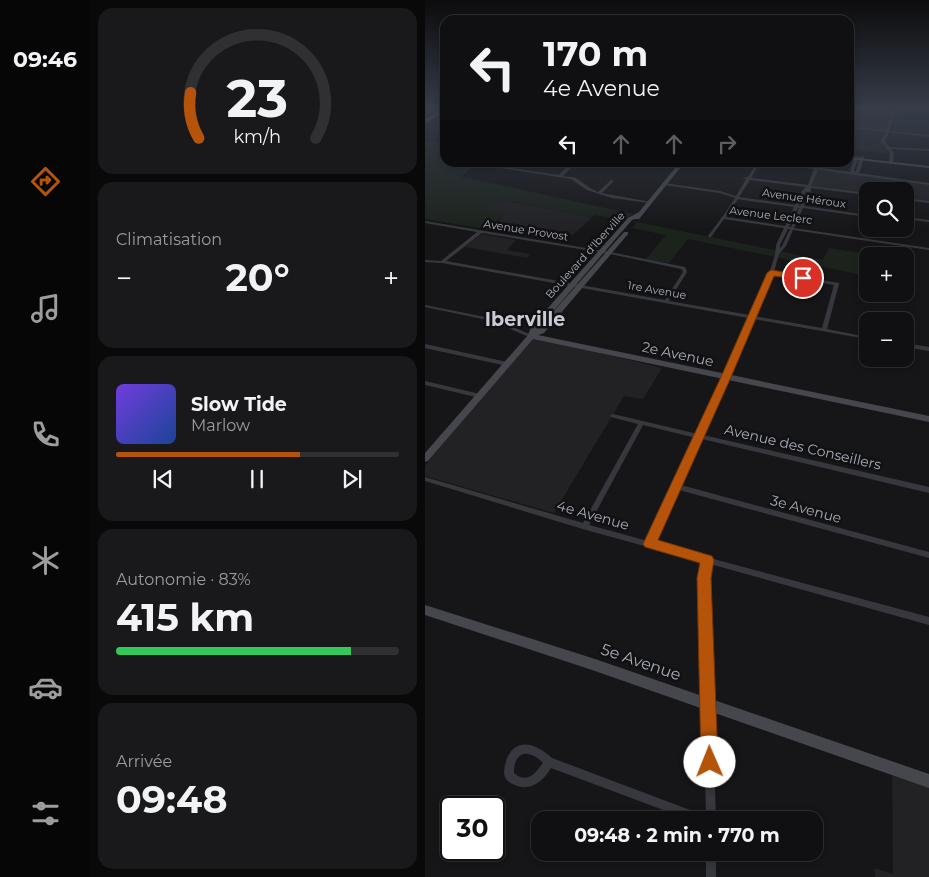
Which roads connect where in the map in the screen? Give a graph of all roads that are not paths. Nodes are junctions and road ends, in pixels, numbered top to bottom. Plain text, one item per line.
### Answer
1 (890, 148) joint
2 (928, 150) edge
3 (854, 158) edge
4 (859, 158) junction
5 (891, 162) junction
6 (929, 166) edge
7 (498, 167) edge
8 (570, 167) edge
9 (679, 167) edge
10 (754, 167) edge
11 (796, 167) edge
12 (803, 167) edge
13 (816, 169) junction
14 (854, 174) junction
15 (560, 176) junction
16 (747, 178) junction
17 (612, 180) dead end
18 (929, 183) edge
19 (664, 184) junction
20 (809, 186) junction
21 (599, 193) junction
22 (859, 193) edge
23 (736, 196) junction
24 (914, 200) edge
25 (649, 202) junction
26 (929, 202) edge
27 (800, 205) junction
28 (859, 213) edge
29 (723, 218) junction
30 (914, 220) edge
31 (425, 222) edge
32 (431, 223) junction
33 (929, 223) edge
34 (790, 227) junction
35 (425, 228) edge
36 (480, 232) junction
37 (711, 236) dead end
38 (929, 248) edge
39 (606, 252) junction
40 (425, 261) edge
41 (442, 262) junction
42 (771, 273) junction
43 (572, 285) junction
44 (580, 286) junction
45 (666, 302) junction
46 (425, 306) edge
47 (751, 317) junction
48 (548, 323) junction
49 (824, 330) junction
50 (531, 336) junction
51 (859, 337) edge
52 (554, 341) junction
53 (425, 346) edge
54 (914, 346) edge
55 (929, 349) edge
56 (507, 364) junction
57 (726, 377) junction
58 (425, 383) edge
59 (480, 396) junction
60 (613, 416) dead end
61 (929, 419) edge
62 (641, 423) junction
63 (700, 436) junction
64 (425, 460) edge
65 (425, 479) edge
66 (677, 487) junction
67 (929, 490) edge
68 (585, 526) junction
69 (650, 544) junction
70 (929, 555) edge
71 (707, 560) junction
72 (425, 610) edge
73 (929, 621) edge
74 (709, 704) junction
75 (549, 762) dead end
76 (929, 781) edge
77 (679, 811) edge
78 (711, 811) edge
79 (711, 861) edge
80 (711, 877) edge

1 - 2 street
1 - 5 street
3 - 4 street
4 - 5 street
4 - 14 street
5 - 6 street
7 - 15 street
8 - 15 street
9 - 19 street, Boulevard d'Iberville
10 - 16 street
11 - 13 street
12 - 13 street
13 - 14 street
13 - 20 street
14 - 18 street
15 - 21 street
16 - 20 street
16 - 23 street
17 - 21 street
19 - 23 street, Avenue Héroux
19 - 25 street, Boulevard d'Iberville
20 - 22 street
20 - 27 street
21 - 25 street
23 - 27 street, Avenue Héroux
23 - 29 street
24 - 26 street
25 - 39 street, Boulevard d'Iberville
27 - 28 street, Avenue Héroux
27 - 34 street
29 - 34 street, Avenue Leclerc
29 - 37 street
30 - 33 street
31 - 32 street, Avenue Provost
32 - 35 street
32 - 36 street, Avenue Provost
34 - 38 street, Avenue Leclerc
34 - 42 street
36 - 39 street, Avenue Provost
36 - 41 street
39 - 43 street, Boulevard d'Iberville
39 - 44 street, Boulevard d'Iberville
39 - 45 street, Avenue Provost
40 - 41 street, 1re Avenue
41 - 43 street, 1re Avenue
42 - 47 street
42 - 49 street
43 - 44 street, 1re Avenue
43 - 50 street, Boulevard d'Iberville
44 - 45 street, 1re Avenue
44 - 48 street, Boulevard d'Iberville
45 - 47 street, 1re Avenue
46 - 50 street, 2e Avenue
47 - 49 street, 1re Avenue
47 - 57 street
48 - 50 street, Boulevard d'Iberville
48 - 52 street
49 - 51 street, 1re Avenue
50 - 52 street, 2e Avenue
50 - 56 street, Boulevard d'Iberville
52 - 57 street, 2e Avenue
53 - 56 street
54 - 55 street
56 - 59 street, Boulevard d'Iberville
57 - 61 street, 2e Avenue
57 - 63 street
58 - 59 street
59 - 64 street, Boulevard d'Iberville
60 - 62 street, Avenue des Conseillers
62 - 63 street, Avenue des Conseillers
62 - 68 street
63 - 66 street
63 - 67 street, Avenue des Conseillers
65 - 68 street, 4e Avenue
66 - 69 street
66 - 70 street, 3e Avenue
68 - 69 street, 4e Avenue
69 - 71 street, 4e Avenue
71 - 73 street, 4e Avenue
71 - 74 street
72 - 74 street, 5e Avenue
74 - 76 street, 5e Avenue
74 - 78 street
75 - 77 street
79 - 80 street

